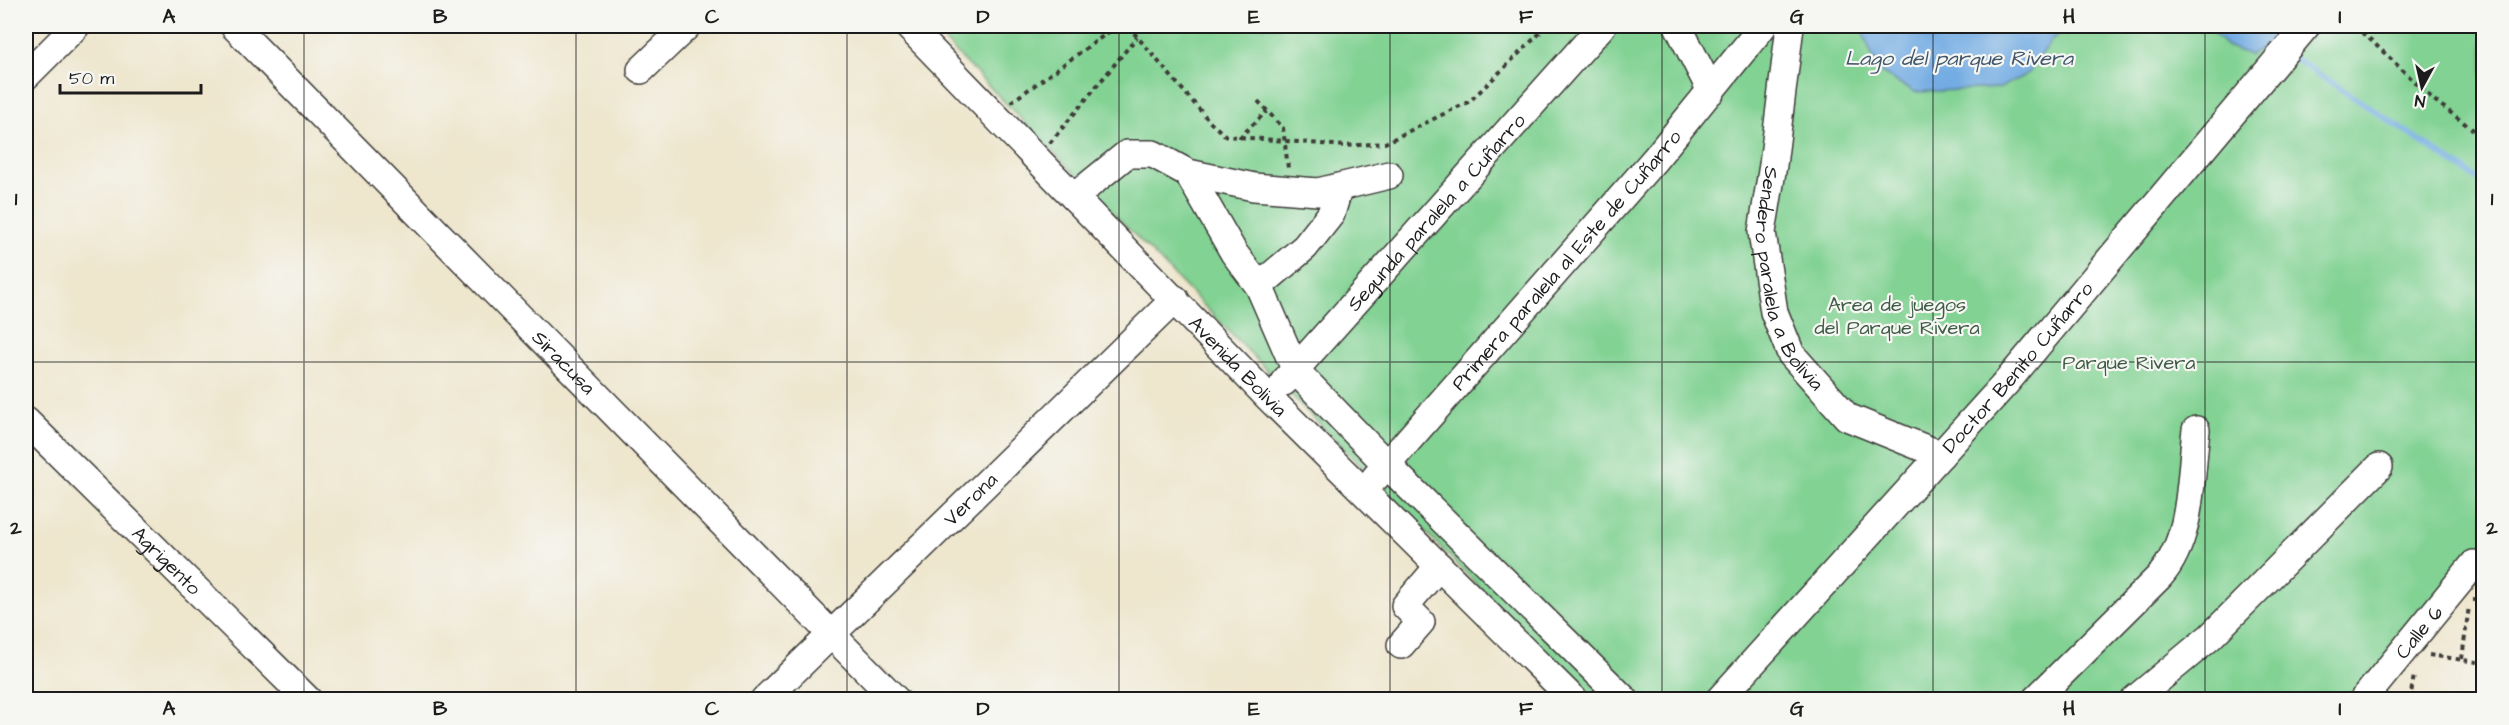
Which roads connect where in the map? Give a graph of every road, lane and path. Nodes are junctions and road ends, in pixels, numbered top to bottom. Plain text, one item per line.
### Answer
1 (76, 26) edge
2 (234, 26) edge
3 (687, 26) edge
4 (908, 26) edge
5 (1117, 26) edge
6 (1128, 26) edge
7 (1543, 26) edge
8 (1602, 26) edge
9 (1678, 26) edge
10 (1763, 26) edge
11 (1790, 26) edge
12 (2356, 26) edge
13 (1137, 36) junction
14 (2292, 43) edge
15 (641, 70) dead end
16 (26, 76) edge
17 (1711, 91) junction
18 (1258, 101) dead end
19 (1268, 111) junction
20 (994, 114) junction
21 (2484, 138) edge
22 (1238, 139) junction
23 (1285, 142) junction
24 (1037, 159) junction
25 (1188, 172) junction
26 (1389, 175) dead end
27 (1339, 187) junction
28 (1290, 190) junction
29 (1074, 197) junction
30 (1259, 286) junction
31 (1175, 299) junction
32 (1296, 371) junction
33 (1268, 397) junction
34 (26, 421) edge
35 (2196, 430) dead end
36 (1941, 455) junction
37 (1387, 465) junction
38 (2379, 466) dead end
39 (1364, 490) junction
40 (2474, 564) dead end
41 (1440, 566) junction
42 (2484, 600) edge
43 (831, 633) junction
44 (1401, 645) dead end
45 (2462, 659) junction
46 (2422, 663) dead end
47 (2484, 663) edge
48 (2414, 671) dead end
49 (1562, 696) edge
50 (308, 699) edge
51 (764, 699) edge
52 (896, 699) edge
53 (1624, 699) edge
54 (1719, 699) edge
55 (2035, 699) edge
56 (2134, 699) edge
57 (2363, 699) edge
58 (2410, 699) edge

1 - 16 street
2 - 43 street, Siracusa
3 - 15 street
4 - 20 street, Avenida Bolivia
5 - 20 path
6 - 13 path
7 - 23 path
8 - 32 street, Segunda paralela a Cuñarro
9 - 17 street
10 - 17 street, Primera paralela al Este de Cuñarro
11 - 36 street, Sendero paralela a Bolivia
12 - 21 path
13 - 22 path
13 - 24 path
14 - 36 street, Doctor Benito Cuñarro
17 - 37 street, Primera paralela al Este de Cuñarro
18 - 19 path
19 - 22 path
19 - 23 path
20 - 24 street, Avenida Bolivia
22 - 23 path
23 - 28 path
24 - 29 street, Avenida Bolivia
25 - 28 street
25 - 29 street
25 - 30 street
26 - 27 street
27 - 28 street
27 - 30 street
29 - 31 street, Avenida Bolivia
30 - 32 street
31 - 33 street, Avenida Bolivia
31 - 43 street, Verona
32 - 33 street, Segunda paralela a Cuñarro
32 - 37 street
33 - 39 street, Avenida Bolivia
34 - 50 street, Agrigento
35 - 55 street
36 - 54 street, Doctor Benito Cuñarro
37 - 39 street, Primera paralela al Este de Cuñarro
37 - 53 street
38 - 56 street
39 - 41 street, Avenida Bolivia
40 - 57 street, Calle 6
41 - 44 street
41 - 49 street, Avenida Bolivia
42 - 45 path
43 - 51 street, Verona
43 - 52 street, Siracusa
45 - 46 path
45 - 47 path
48 - 58 path

